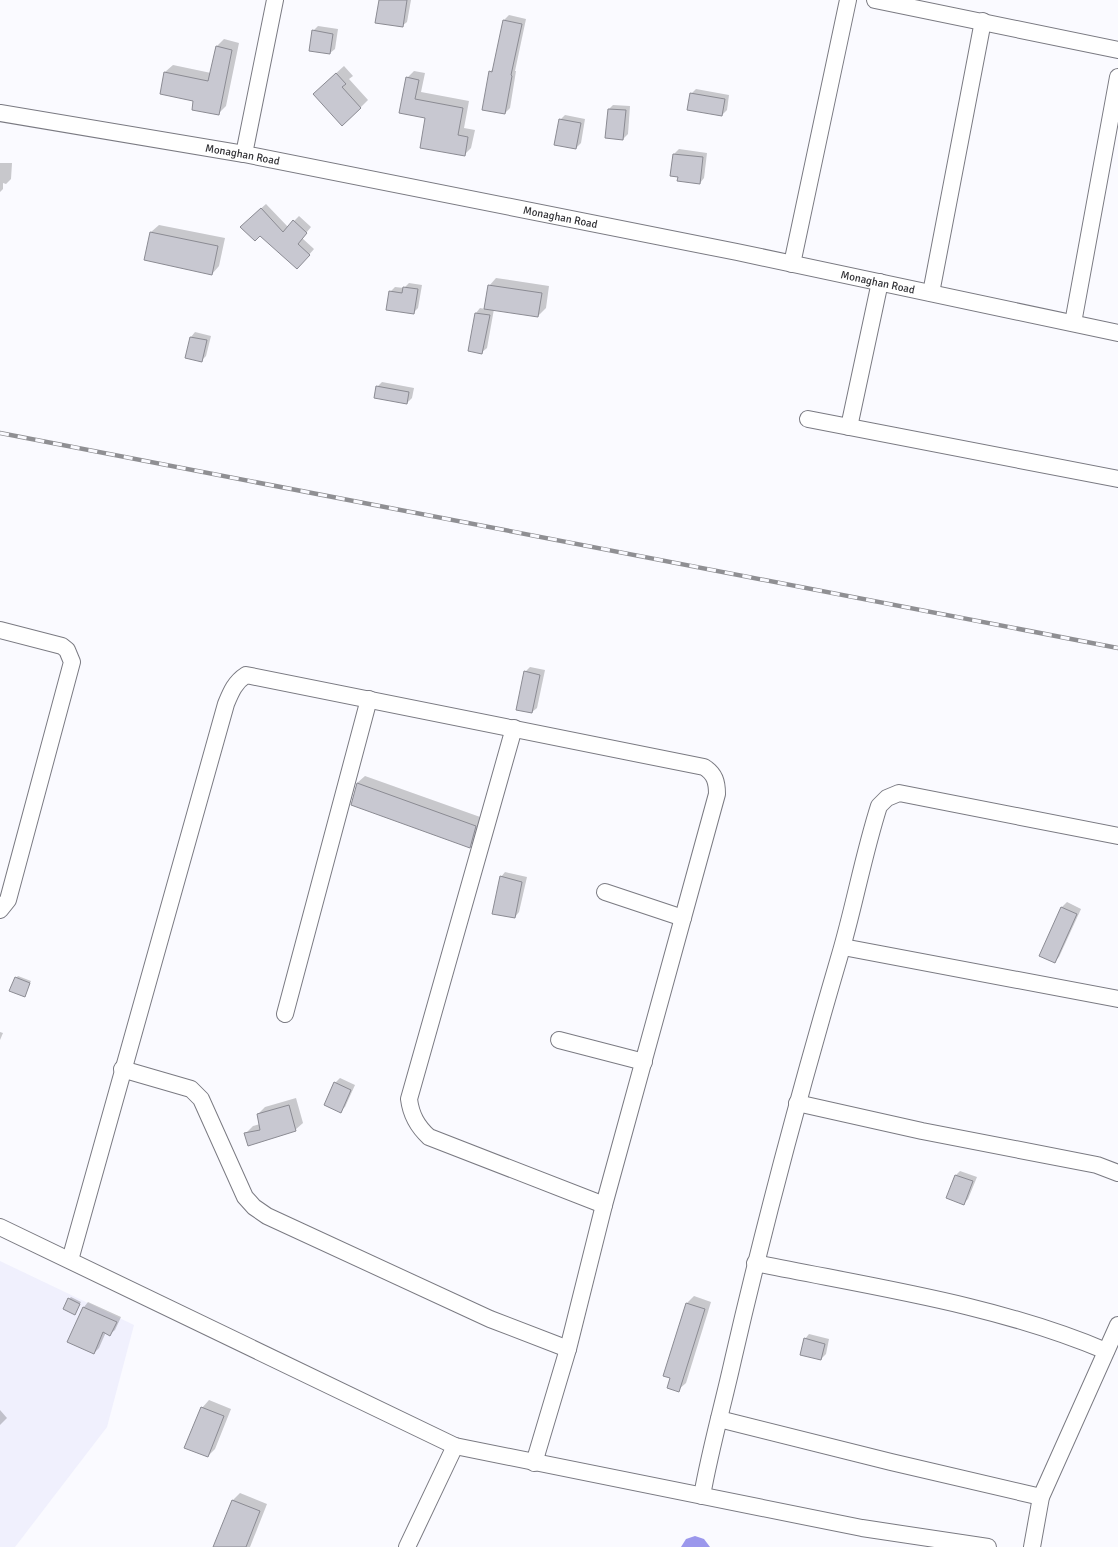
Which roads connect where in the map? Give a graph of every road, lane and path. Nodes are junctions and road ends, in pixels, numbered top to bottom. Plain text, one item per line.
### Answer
1 (275, 0) edge
2 (848, 0) edge
3 (875, 0) edge
4 (982, 21) junction
5 (1118, 50) edge
6 (1118, 77) edge
7 (0, 113) edge
8 (244, 154) junction
9 (792, 264) junction
10 (880, 282) junction
11 (931, 293) junction
12 (1073, 323) junction
13 (1118, 333) edge
14 (808, 419) dead end
15 (849, 427) junction
16 (1118, 479) edge
17 (0, 630) edge
18 (369, 699) junction
19 (514, 728) junction
20 (1118, 836) edge
21 (605, 892) dead end
22 (0, 910) edge
23 (683, 918) junction
24 (843, 947) junction
25 (1118, 999) edge
26 (285, 1014) dead end
27 (559, 1040) dead end
28 (644, 1062) junction
29 (122, 1069) junction
30 (797, 1103) junction
31 (1118, 1173) edge
32 (604, 1205) junction
33 (0, 1227) edge
34 (70, 1260) junction
35 (755, 1263) junction
36 (1118, 1325) edge
37 (568, 1349) junction
38 (1106, 1351) junction
39 (719, 1419) junction
40 (455, 1446) junction
41 (534, 1463) junction
42 (702, 1496) junction
43 (1042, 1497) junction
44 (407, 1547) edge
45 (988, 1547) edge
46 (1032, 1547) edge

1 - 8 street
2 - 9 street
3 - 4 street
4 - 5 street
4 - 11 street
6 - 12 street
7 - 8 street, Monaghan Road
8 - 9 street, Monaghan Road
9 - 10 street, Monaghan Road
10 - 11 street, Monaghan Road
10 - 15 street
11 - 12 street, Monaghan Road
12 - 13 street, Monaghan Road
14 - 15 street
15 - 16 street
17 - 22 street
18 - 19 street
18 - 26 street
18 - 29 street
19 - 23 street
19 - 32 street
20 - 24 street
21 - 23 street
23 - 28 street
24 - 25 street
24 - 30 street
27 - 28 street
28 - 32 street
29 - 34 street
29 - 37 street
30 - 31 street
30 - 35 street
32 - 37 street
33 - 34 street
34 - 40 street
35 - 38 street
35 - 39 street
36 - 38 street
37 - 41 street
38 - 43 street
39 - 42 street
39 - 43 street
40 - 41 street
40 - 44 street
41 - 42 street
42 - 45 street
43 - 46 street

